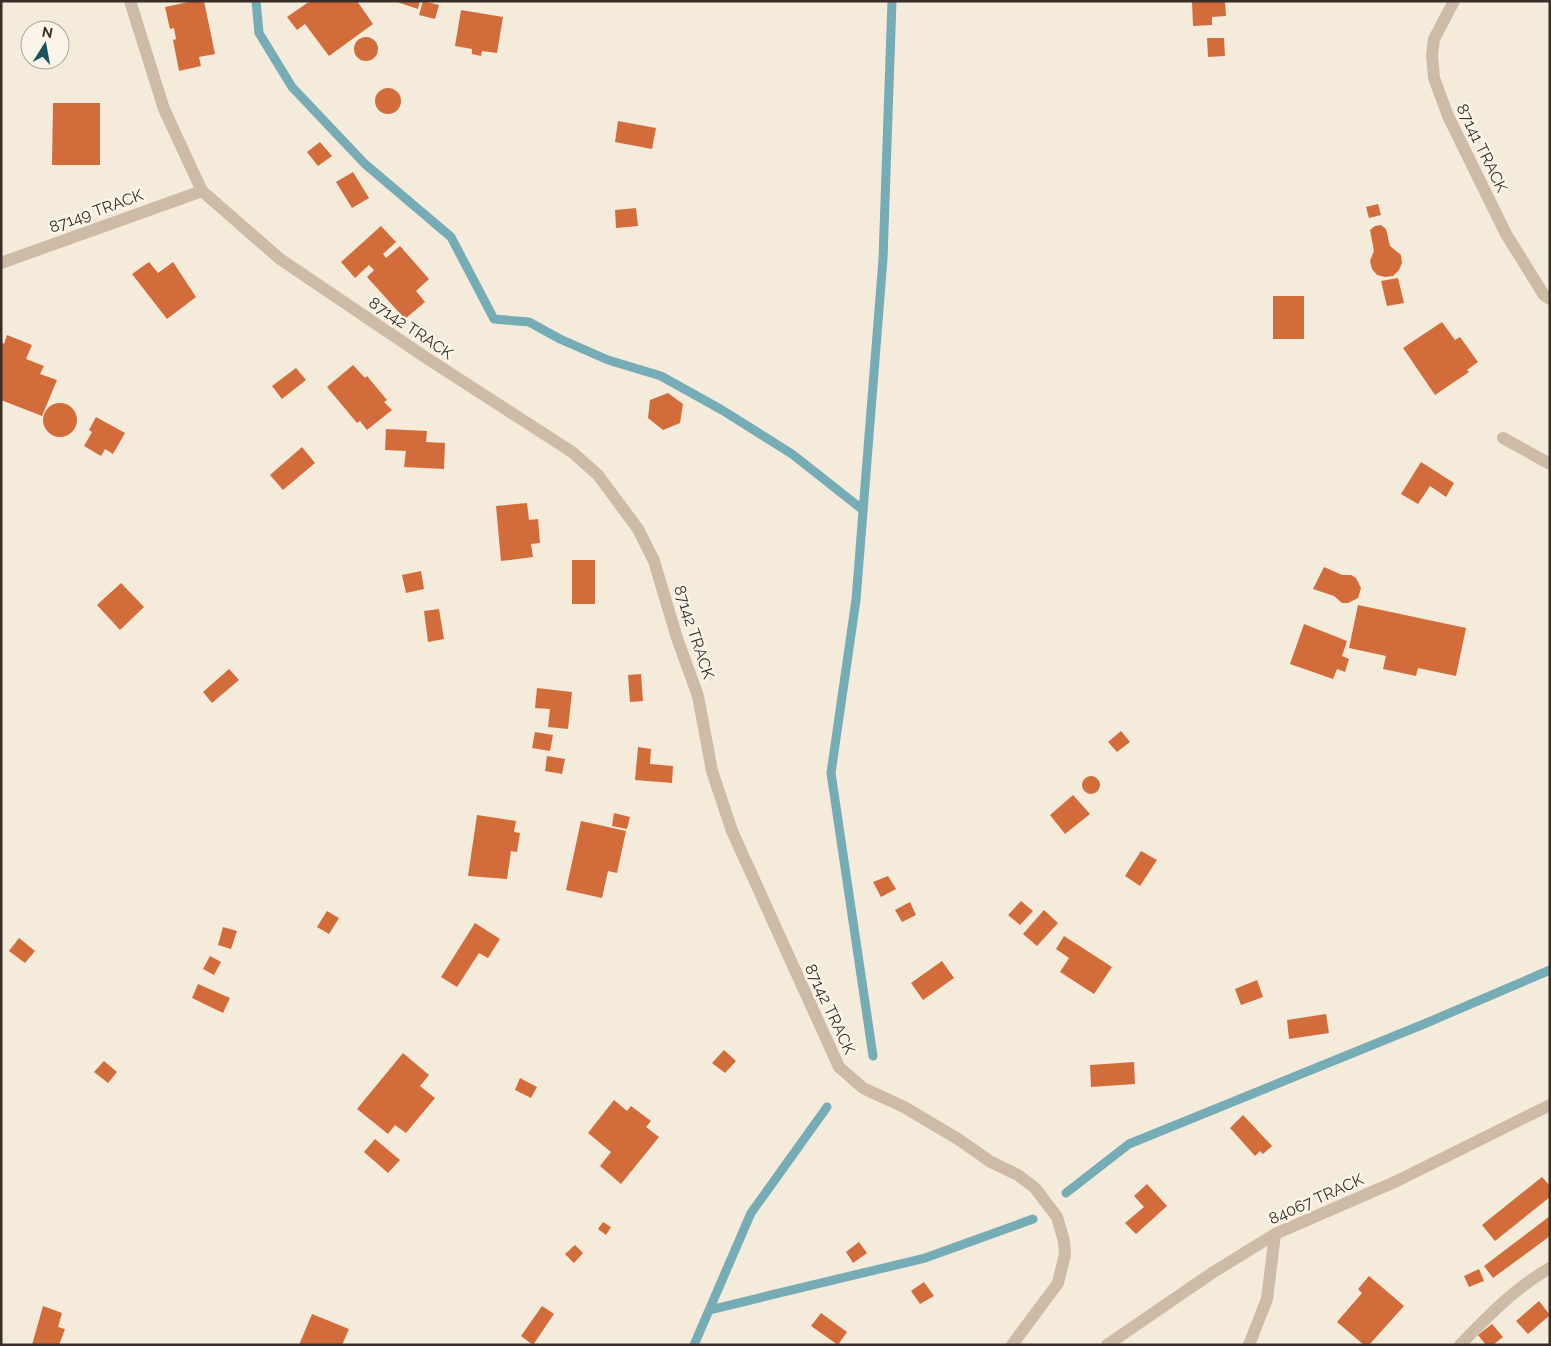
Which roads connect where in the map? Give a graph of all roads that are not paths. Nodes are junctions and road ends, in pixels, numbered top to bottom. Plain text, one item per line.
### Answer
1 (130, 1) edge
2 (1454, 1) edge
3 (202, 191) junction
4 (1, 264) edge
5 (1550, 299) edge
6 (1504, 438) dead end
7 (1550, 464) edge
8 (1550, 1105) edge
9 (1276, 1234) junction
10 (1550, 1268) edge
11 (1012, 1345) edge
12 (1107, 1345) edge
13 (1249, 1345) edge
14 (1460, 1345) edge

1 - 3 street, 87142 TRACK
2 - 5 street, 87141 TRACK
3 - 4 street, 87149 TRACK
3 - 11 street, 87142 TRACK
6 - 7 street
8 - 9 street, 84067 TRACK
9 - 12 street, 84067 TRACK
9 - 13 street
10 - 14 street

